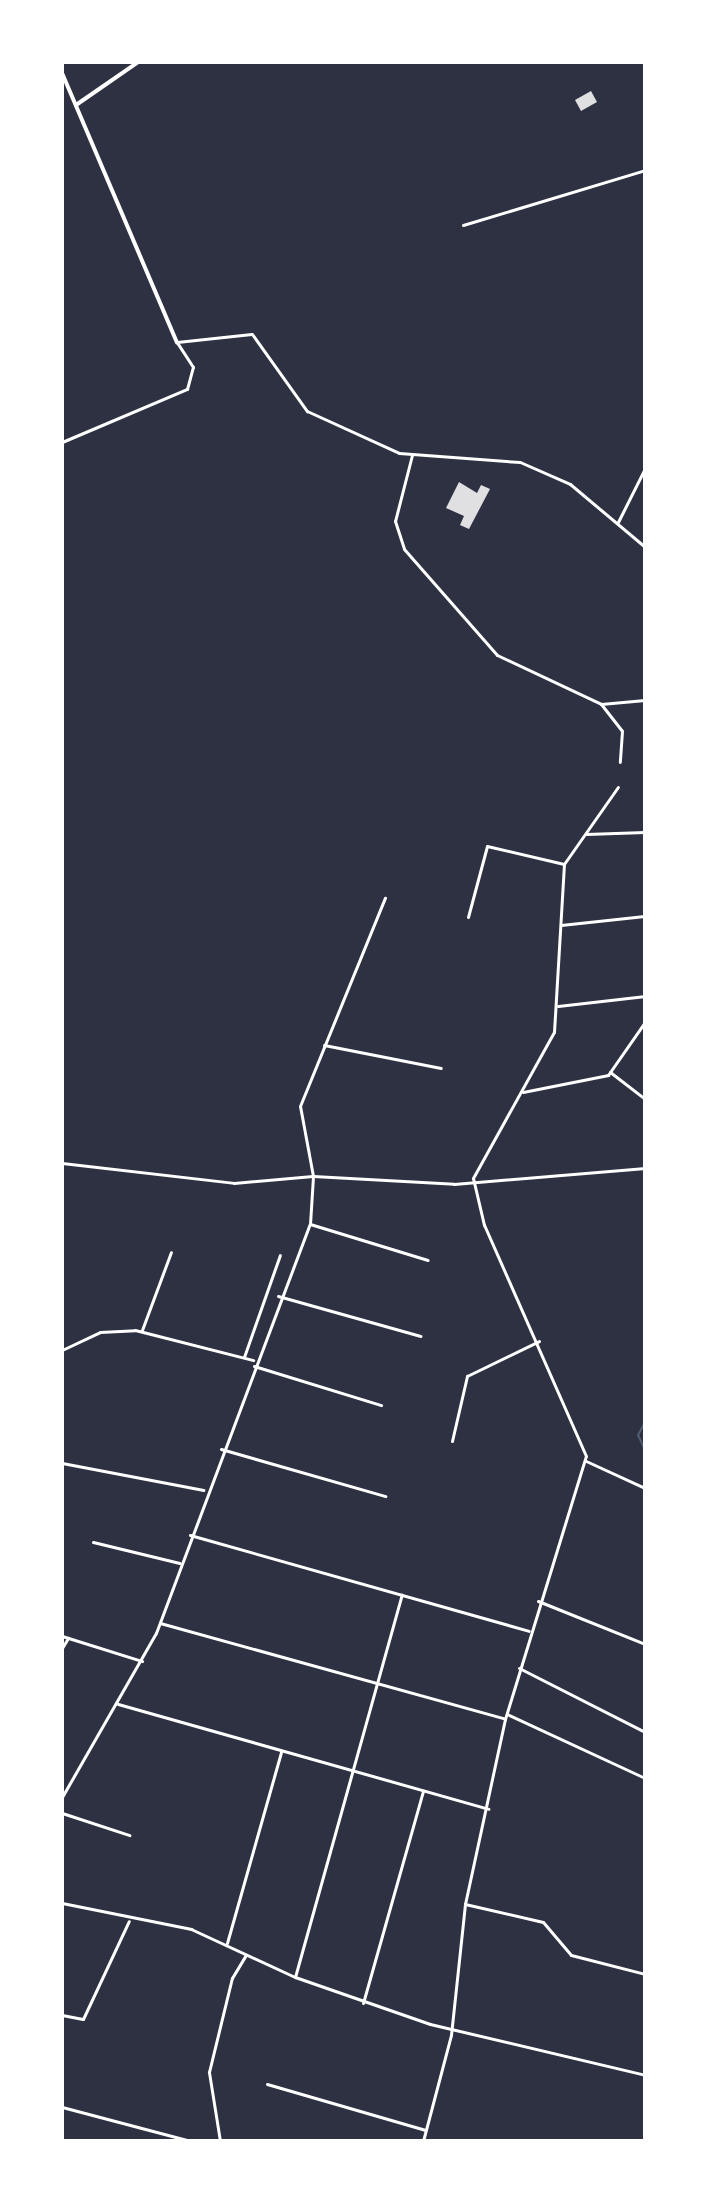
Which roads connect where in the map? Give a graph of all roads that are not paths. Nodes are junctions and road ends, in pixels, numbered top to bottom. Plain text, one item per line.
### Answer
1 (138, 62) edge
2 (62, 73) edge
3 (76, 105) junction
4 (645, 170) edge
5 (463, 225) dead end
6 (177, 342) junction
7 (62, 442) edge
8 (412, 455) junction
9 (645, 468) edge
10 (618, 522) junction
11 (645, 547) edge
12 (645, 700) edge
13 (601, 704) junction
14 (620, 762) dead end
15 (618, 787) dead end
16 (645, 832) edge
17 (586, 833) junction
18 (564, 864) junction
19 (385, 898) dead end
20 (645, 916) edge
21 (468, 917) dead end
22 (560, 925) junction
23 (645, 996) edge
24 (558, 1006) junction
25 (645, 1022) edge
26 (324, 1045) junction
27 (441, 1068) dead end
28 (610, 1072) junction
29 (523, 1092) junction
30 (645, 1099) edge
31 (62, 1163) edge
32 (645, 1168) edge
33 (313, 1176) junction
34 (473, 1182) junction
35 (310, 1224) junction
36 (171, 1252) dead end
37 (280, 1255) dead end
38 (428, 1260) dead end
39 (278, 1296) junction
40 (142, 1330) junction
41 (420, 1336) dead end
42 (539, 1341) junction
43 (62, 1350) edge
44 (244, 1357) junction
45 (254, 1363) junction
46 (381, 1405) dead end
47 (452, 1441) dead end
48 (221, 1449) junction
49 (586, 1461) junction
50 (62, 1463) edge
51 (645, 1488) edge
52 (205, 1490) junction
53 (385, 1496) dead end
54 (190, 1535) junction
55 (93, 1542) dead end
56 (180, 1563) junction
57 (402, 1595) junction
58 (538, 1601) junction
59 (160, 1623) junction
60 (529, 1631) junction
61 (62, 1636) edge
62 (68, 1638) junction
63 (645, 1644) edge
64 (62, 1648) edge
65 (142, 1661) junction
66 (519, 1668) junction
67 (377, 1684) junction
68 (117, 1704) junction
69 (506, 1716) junction
70 (645, 1732) edge
71 (281, 1752) junction
72 (352, 1771) junction
73 (645, 1778) edge
74 (423, 1791) junction
75 (62, 1797) edge
76 (488, 1809) junction
77 (62, 1813) edge
78 (129, 1835) dead end
79 (62, 1903) edge
80 (465, 1904) junction
81 (129, 1921) junction
82 (227, 1943) junction
83 (246, 1955) junction
84 (645, 1974) edge
85 (295, 1977) junction
86 (363, 2003) junction
87 (62, 2015) edge
88 (451, 2029) junction
89 (645, 2075) edge
90 (267, 2084) dead end
91 (62, 2107) edge
92 (426, 2130) junction
93 (191, 2141) edge
94 (220, 2141) edge
95 (423, 2141) edge

1 - 3 main road
2 - 3 main road
3 - 6 main road
4 - 5 street
6 - 7 street
6 - 8 street
8 - 10 street
8 - 13 street
9 - 10 street
10 - 11 street
12 - 13 street
13 - 14 street
15 - 17 street
16 - 17 street
17 - 18 street
18 - 21 street
18 - 22 street
19 - 26 street
20 - 22 street
22 - 24 street
23 - 24 street
24 - 29 street
25 - 28 street
26 - 27 street
26 - 33 street
28 - 29 street
28 - 30 street
29 - 34 street
31 - 33 street
32 - 34 street
33 - 34 street
33 - 35 street
34 - 42 street
35 - 38 street
35 - 39 street
36 - 40 street
37 - 44 street
39 - 41 street
39 - 45 street
40 - 43 street
40 - 44 street
42 - 47 street
42 - 49 street
44 - 45 street
45 - 46 street
45 - 48 street
48 - 52 street
48 - 53 street
49 - 51 street
49 - 58 street
50 - 52 street
52 - 54 street
54 - 56 street
54 - 57 street
55 - 56 street
56 - 59 street
57 - 60 street
57 - 67 street
58 - 60 street
58 - 63 street
59 - 65 street
59 - 67 street
60 - 66 street
61 - 62 street
62 - 64 street
62 - 65 street
65 - 68 street
66 - 69 street
66 - 70 street
67 - 69 street
67 - 72 street
68 - 71 street
68 - 75 street
69 - 73 street
69 - 76 street
71 - 72 street
71 - 82 street
72 - 74 street
72 - 85 street
74 - 76 street
74 - 86 street
76 - 80 street
77 - 78 street
79 - 81 street
80 - 84 street
80 - 88 street
81 - 82 street
81 - 87 street
82 - 83 street
83 - 85 street
83 - 94 street
85 - 86 street
86 - 88 street
88 - 89 street
88 - 92 street
90 - 92 street
91 - 93 street
92 - 95 street

